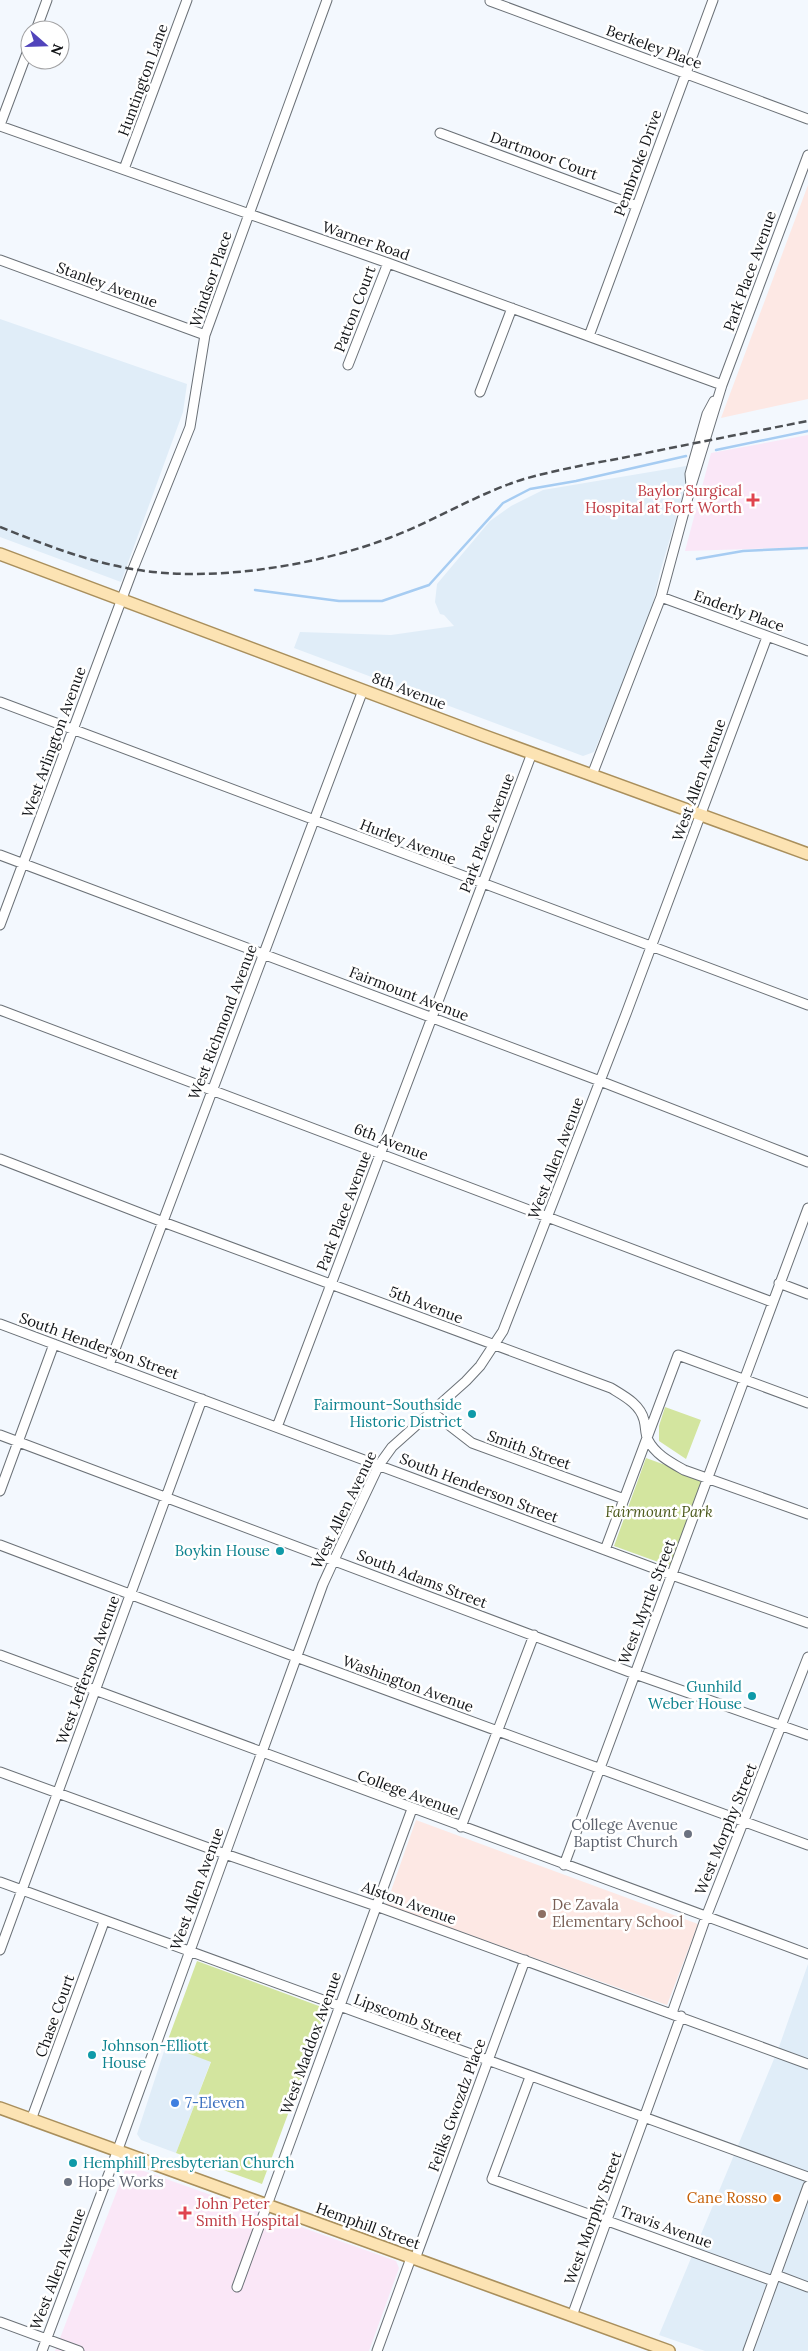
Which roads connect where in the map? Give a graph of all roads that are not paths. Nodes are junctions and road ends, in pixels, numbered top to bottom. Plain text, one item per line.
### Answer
1 (47, 0) edge
2 (187, 0) edge
3 (327, 0) edge
4 (713, 0) edge
5 (490, 1) edge
6 (40, 20) edge
7 (21, 70) edge
8 (686, 73) junction
9 (808, 118) edge
10 (0, 126) edge
11 (440, 133) dead end
12 (807, 160) edge
13 (124, 169) junction
14 (637, 206) junction
15 (248, 214) junction
16 (0, 260) edge
17 (388, 263) junction
18 (512, 308) junction
19 (205, 335) junction
20 (589, 336) junction
21 (348, 365) dead end
22 (722, 385) junction
23 (480, 392) dead end
24 (0, 554) edge
25 (133, 569) joint
26 (661, 597) junction
27 (122, 598) junction
28 (767, 636) junction
29 (808, 652) edge
30 (363, 690) junction
31 (0, 702) edge
32 (73, 730) junction
33 (532, 753) junction
34 (592, 775) junction
35 (701, 816) junction
36 (314, 821) junction
37 (0, 854) edge
38 (808, 854) edge
39 (23, 863) junction
40 (482, 884) junction
41 (0, 925) edge
42 (651, 947) junction
43 (264, 954) junction
44 (808, 1005) edge
45 (0, 1010) edge
46 (432, 1018) junction
47 (600, 1081) junction
48 (212, 1090) junction
49 (380, 1153) junction
50 (0, 1159) edge
51 (808, 1162) edge
52 (808, 1208) edge
53 (548, 1217) junction
54 (163, 1222) junction
55 (331, 1283) junction
56 (779, 1283) junction
57 (808, 1294) edge
58 (772, 1302) junction
59 (0, 1324) edge
60 (54, 1344) junction
61 (494, 1346) junction
62 (109, 1365) junction
63 (744, 1379) junction
64 (202, 1399) junction
65 (808, 1402) edge
66 (432, 1412) junction
67 (277, 1427) junction
68 (0, 1435) edge
69 (647, 1439) junction
70 (18, 1442) junction
71 (379, 1466) junction
72 (709, 1478) junction
73 (0, 1491) edge
74 (166, 1497) junction
75 (624, 1499) junction
76 (808, 1514) edge
77 (0, 1545) edge
78 (605, 1550) junction
79 (334, 1560) junction
80 (672, 1575) junction
81 (130, 1594) junction
82 (808, 1623) edge
83 (534, 1635) junction
84 (0, 1655) edge
85 (808, 1657) edge
86 (296, 1658) junction
87 (635, 1674) junction
88 (96, 1688) junction
89 (783, 1726) junction
90 (497, 1731) junction
91 (808, 1735) edge
92 (262, 1752) junction
93 (600, 1768) junction
94 (0, 1772) edge
95 (57, 1794) junction
96 (412, 1809) junction
97 (744, 1821) junction
98 (461, 1827) junction
99 (808, 1845) edge
100 (224, 1854) junction
101 (564, 1865) junction
102 (0, 1882) edge
103 (22, 1891) junction
104 (376, 1906) junction
105 (706, 1917) junction
106 (104, 1922) junction
107 (0, 1950) edge
108 (188, 1953) junction
109 (808, 1954) edge
110 (525, 1960) junction
111 (339, 2007) junction
112 (672, 2013) junction
113 (681, 2016) junction
114 (488, 2062) junction
115 (808, 2064) edge
116 (530, 2077) junction
117 (0, 2108) edge
118 (645, 2118) junction
119 (31, 2120) junction
120 (117, 2152) junction
121 (808, 2177) edge
122 (808, 2186) edge
123 (267, 2206) junction
124 (607, 2220) junction
125 (413, 2258) junction
126 (774, 2278) junction
127 (237, 2287) dead end
128 (808, 2287) edge
129 (572, 2316) junction
130 (0, 2322) edge
131 (46, 2339) junction
132 (42, 2351) edge
133 (79, 2351) edge
134 (376, 2351) edge
135 (669, 2351) edge
136 (748, 2351) edge

1 - 6 street
2 - 13 street, Huntington Lane
3 - 15 street, Windsor Place
4 - 8 street, Pembroke Drive
5 - 8 street, Berkeley Place
7 - 10 street
8 - 9 street, Berkeley Place
8 - 14 street, Pembroke Drive
10 - 13 street, Warner Road
11 - 14 street, Dartmoor Court
12 - 22 street, Park Place Avenue
13 - 15 street, Warner Road
14 - 20 street, Pembroke Drive
15 - 17 street, Warner Road
15 - 19 street, Windsor Place
16 - 19 street, Stanley Avenue
17 - 18 street, Warner Road
17 - 21 street, Patton Court
18 - 20 street, Warner Road
18 - 23 street
19 - 25 street, Windsor Place
20 - 22 street, Warner Road
22 - 26 street, Park Place Avenue
24 - 27 main road, 8th Avenue
25 - 27 street, West Arlington Avenue
26 - 28 street, Enderly Place
26 - 34 street, Park Place Avenue
27 - 30 main road, 8th Avenue
27 - 32 street, West Arlington Avenue
28 - 29 street, Enderly Place
28 - 35 street, West Allen Avenue
30 - 33 main road, 8th Avenue
30 - 36 street, West Richmond Avenue
31 - 32 street, Hurley Avenue
32 - 36 street, Hurley Avenue
32 - 39 street, West Arlington Avenue
33 - 34 main road, 8th Avenue
33 - 40 street, Park Place Avenue
34 - 35 main road, 8th Avenue
35 - 38 main road, 8th Avenue
35 - 42 street, West Allen Avenue
36 - 40 street, Hurley Avenue
36 - 43 street, West Richmond Avenue
37 - 39 street, Fairmount Avenue
39 - 41 street, West Arlington Avenue
39 - 43 street, Fairmount Avenue
40 - 42 street, Hurley Avenue
40 - 46 street, Park Place Avenue
42 - 44 street, Hurley Avenue
42 - 47 street, West Allen Avenue
43 - 46 street, Fairmount Avenue
43 - 48 street, West Richmond Avenue
45 - 48 street, 6th Avenue
46 - 47 street, Fairmount Avenue
46 - 49 street, Park Place Avenue
47 - 51 street, Fairmount Avenue
47 - 53 street, West Allen Avenue
48 - 49 street, 6th Avenue
48 - 54 street, West Richmond Avenue
49 - 53 street, 6th Avenue
49 - 55 street, Park Place Avenue
50 - 54 street, 5th Avenue
52 - 56 street, West Myrtle Street
53 - 58 street, 6th Avenue
53 - 61 street, West Allen Avenue
54 - 55 street, 5th Avenue
54 - 62 street, West Richmond Avenue
55 - 61 street, 5th Avenue
55 - 67 street, Park Place Avenue
56 - 57 street
56 - 58 street, West Myrtle Street
58 - 63 street, West Myrtle Street
59 - 60 street, South Henderson Street
60 - 62 street, South Henderson Street
60 - 70 street
61 - 66 street, West Allen Avenue
61 - 69 street, 5th Avenue
62 - 64 street, South Henderson Street
63 - 65 street
63 - 69 street
63 - 72 street, West Myrtle Street
64 - 67 street, South Henderson Street
64 - 74 street, West Jefferson Avenue
66 - 71 street, West Allen Avenue
66 - 75 street, Smith Street
67 - 71 street, South Henderson Street
68 - 70 street, South Adams Street
69 - 72 street
69 - 75 street
70 - 73 street
70 - 74 street, South Adams Street
71 - 78 street, South Henderson Street
71 - 79 street, West Allen Avenue
72 - 76 street
72 - 80 street, West Myrtle Street
74 - 79 street, South Adams Street
74 - 81 street, West Jefferson Avenue
75 - 78 street
77 - 81 street, Washington Avenue
78 - 80 street, South Henderson Street
79 - 83 street, South Adams Street
79 - 86 street, West Allen Avenue
80 - 82 street, South Henderson Street
80 - 87 street, West Myrtle Street
81 - 86 street, Washington Avenue
81 - 88 street, West Jefferson Avenue
83 - 87 street, South Adams Street
83 - 90 street
84 - 88 street, College Avenue
85 - 89 street, West Morphy Street
86 - 90 street, Washington Avenue
86 - 92 street, West Allen Avenue
87 - 89 street, South Adams Street
87 - 93 street, West Myrtle Street
88 - 92 street, College Avenue
88 - 95 street, West Jefferson Avenue
89 - 91 street, South Adams Street
89 - 97 street, West Morphy Street
90 - 93 street, Washington Avenue
90 - 98 street
92 - 96 street, College Avenue
92 - 100 street, West Allen Avenue
93 - 97 street, Washington Avenue
93 - 101 street, West Myrtle Street
94 - 95 street, Alston Avenue
95 - 100 street, Alston Avenue
95 - 103 street, West Jefferson Avenue
96 - 98 street, College Avenue
96 - 104 street, West Maddox Avenue
97 - 99 street, Washington Avenue
97 - 105 street, West Morphy Street
98 - 101 street, College Avenue
100 - 104 street, Alston Avenue
100 - 108 street, West Allen Avenue
101 - 105 street, College Avenue
102 - 103 street, Lipscomb Street
103 - 106 street, Lipscomb Street
103 - 107 street, West Jefferson Avenue
104 - 110 street, Alston Avenue
104 - 111 street, West Maddox Avenue
105 - 109 street, College Avenue
105 - 112 street, West Morphy Street
106 - 108 street, Lipscomb Street
106 - 119 street, Chase Court
108 - 111 street, Lipscomb Street
108 - 120 street, West Allen Avenue
110 - 112 street, Alston Avenue
110 - 114 street, Feliks Gwozdz Place
111 - 114 street, Lipscomb Street
111 - 123 street, West Maddox Avenue
112 - 113 street, Alston Avenue
113 - 115 street, Alston Avenue
113 - 118 street, West Morphy Street
114 - 116 street, Lipscomb Street
114 - 125 street, Feliks Gwozdz Place
116 - 118 street, Lipscomb Street
116 - 124 street, Travis Avenue
117 - 119 main road, Hemphill Street
118 - 121 street, Lipscomb Street
118 - 124 street, West Morphy Street
119 - 120 main road, Hemphill Street
120 - 123 main road, Hemphill Street
120 - 131 street, West Allen Avenue
122 - 126 street
123 - 125 main road, Hemphill Street
123 - 127 street, West Maddox Avenue
124 - 126 street, Travis Avenue
124 - 129 street, West Morphy Street
125 - 129 main road, Hemphill Street
125 - 134 street
126 - 128 street, Travis Avenue
126 - 136 street
129 - 135 main road, Hemphill Street
130 - 131 street
131 - 132 street, West Allen Avenue
131 - 133 street

